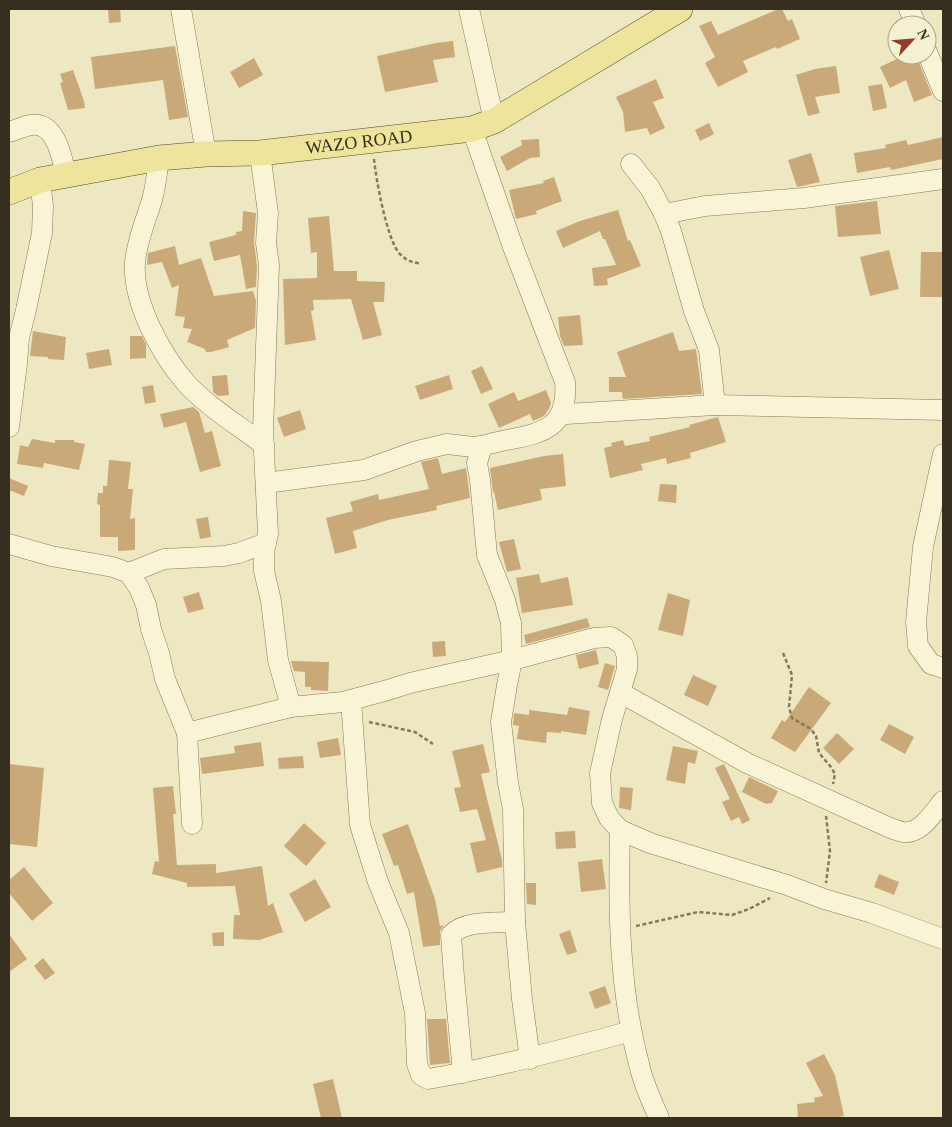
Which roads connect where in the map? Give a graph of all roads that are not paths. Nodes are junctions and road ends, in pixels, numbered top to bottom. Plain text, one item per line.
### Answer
1 (181, 9) edge
2 (469, 9) edge
3 (680, 9) edge
4 (932, 65) edge
5 (943, 91) edge
6 (483, 125) junction
7 (9, 132) edge
8 (260, 153) junction
9 (206, 154) junction
10 (159, 158) junction
11 (632, 164) dead end
12 (66, 175) junction
13 (943, 179) edge
14 (40, 180) junction
15 (9, 192) edge
16 (664, 214) junction
17 (715, 405) junction
18 (563, 408) junction
19 (943, 410) edge
20 (9, 427) edge
21 (264, 445) junction
22 (482, 446) junction
23 (943, 454) edge
24 (266, 483) junction
25 (266, 543) junction
26 (9, 544) edge
27 (128, 573) junction
28 (512, 660) junction
29 (943, 668) edge
30 (621, 693) junction
31 (291, 707) junction
32 (352, 709) junction
33 (186, 733) junction
34 (943, 801) edge
35 (192, 824) dead end
36 (620, 830) junction
37 (515, 922) junction
38 (943, 938) edge
39 (631, 1031) junction
40 (530, 1059) junction
41 (463, 1073) junction
42 (659, 1118) edge

1 - 9 street
2 - 6 street
3 - 6 main road, WAZO ROAD
4 - 5 street
6 - 8 main road, WAZO ROAD
6 - 18 street
7 - 12 street
8 - 9 main road, WAZO ROAD
8 - 21 street
9 - 10 main road, WAZO ROAD
10 - 12 main road, WAZO ROAD
10 - 21 street
11 - 16 street
12 - 14 main road, WAZO ROAD
13 - 16 street
14 - 15 main road, WAZO ROAD
14 - 20 street
16 - 17 street
17 - 18 street
17 - 19 street
18 - 22 street
21 - 24 street
22 - 24 street
22 - 28 street
23 - 29 street
24 - 25 street
25 - 27 street
25 - 31 street
26 - 27 street
27 - 33 street
28 - 30 street
28 - 32 street
28 - 37 street
30 - 34 street
30 - 36 street
31 - 32 street
31 - 33 street
32 - 41 street
33 - 35 street
36 - 38 street
36 - 39 street
37 - 40 street
37 - 41 street
39 - 40 street
39 - 42 street
40 - 41 street

